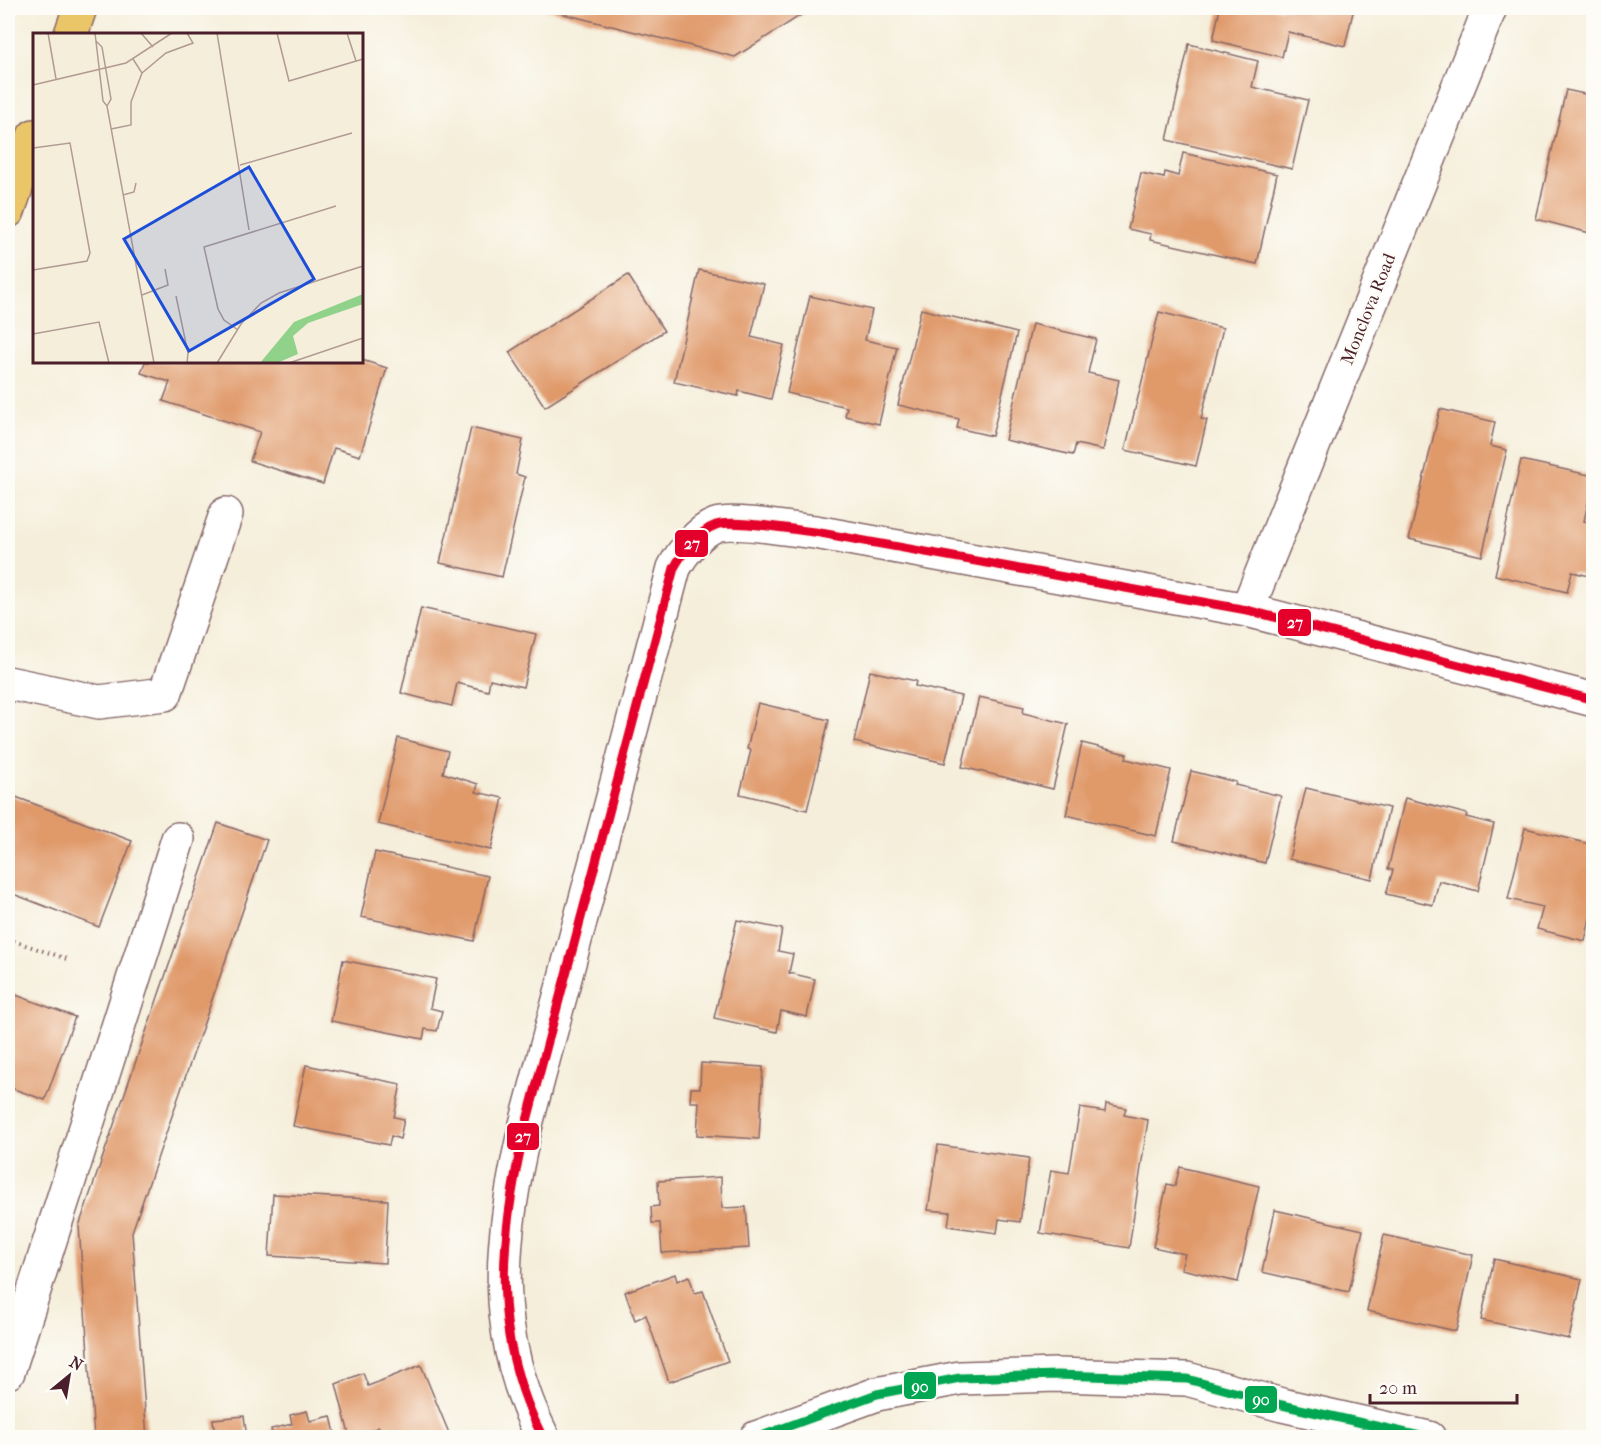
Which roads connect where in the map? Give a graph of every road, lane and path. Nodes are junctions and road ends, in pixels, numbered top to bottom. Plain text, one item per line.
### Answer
1 (80, 8) edge
2 (1490, 8) edge
3 (71, 33) edge
4 (33, 139) edge
5 (8, 211) edge
6 (226, 514) dead end
7 (1247, 610) junction
8 (8, 683) edge
9 (1593, 700) edge
10 (178, 838) dead end
11 (8, 939) edge
12 (67, 958) dead end
13 (8, 1372) edge
14 (543, 1437) edge
15 (756, 1437) edge
16 (1429, 1437) edge

1 - 3 main road
2 - 7 street, Monclova Road
4 - 5 main road
6 - 8 street
7 - 9 street
7 - 14 street
10 - 13 street
11 - 12 path
15 - 16 street

